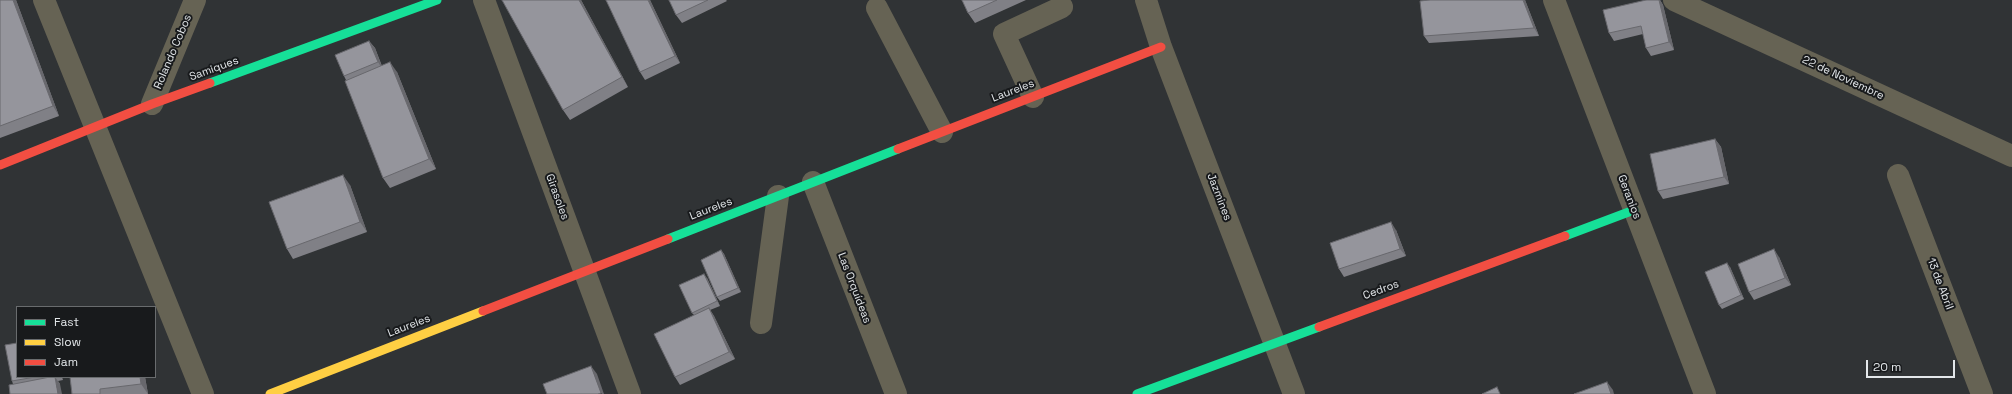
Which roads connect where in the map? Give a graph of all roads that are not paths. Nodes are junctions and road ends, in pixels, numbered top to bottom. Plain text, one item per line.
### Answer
1 (44, 0) edge
2 (195, 0) edge
3 (437, 0) edge
4 (484, 0) edge
5 (1146, 0) edge
6 (1554, 0) edge
7 (1674, 0) edge
8 (1062, 7) dead end
9 (877, 8) dead end
10 (1162, 47) junction
11 (1033, 97) junction
12 (152, 104) junction
13 (95, 127) junction
14 (942, 132) junction
15 (2012, 156) edge
16 (0, 165) edge
17 (1898, 175) dead end
18 (813, 182) junction
19 (778, 196) junction
20 (1634, 210) junction
21 (585, 270) junction
22 (761, 324) dead end
23 (1274, 343) junction
24 (203, 394) edge
25 (270, 394) edge
26 (630, 394) edge
27 (896, 394) edge
28 (1137, 394) edge
29 (1294, 394) edge
30 (1704, 394) edge
31 (1982, 394) edge

1 - 13 street
2 - 12 street, Rolando Cobos
3 - 12 street, Samiques
4 - 21 street, Girasoles
5 - 10 street, Jazmines
6 - 20 street, Geranios
7 - 15 street, 22 de Noviembre
8 - 11 street
9 - 14 street
10 - 11 street, Laureles
10 - 23 street, Jazmines
11 - 14 street, Laureles
12 - 13 street, Samiques
13 - 16 street, Samiques
13 - 24 street
14 - 18 street, Laureles
17 - 31 street, 13 de Abril
18 - 19 street, Laureles
18 - 27 street, Las Orquídeas
19 - 21 street, Laureles
19 - 22 street
20 - 23 street, Cedros
20 - 30 street, Geranios
21 - 25 street, Laureles
21 - 26 street, Girasoles
23 - 28 street, Cedros
23 - 29 street, Jazmines

